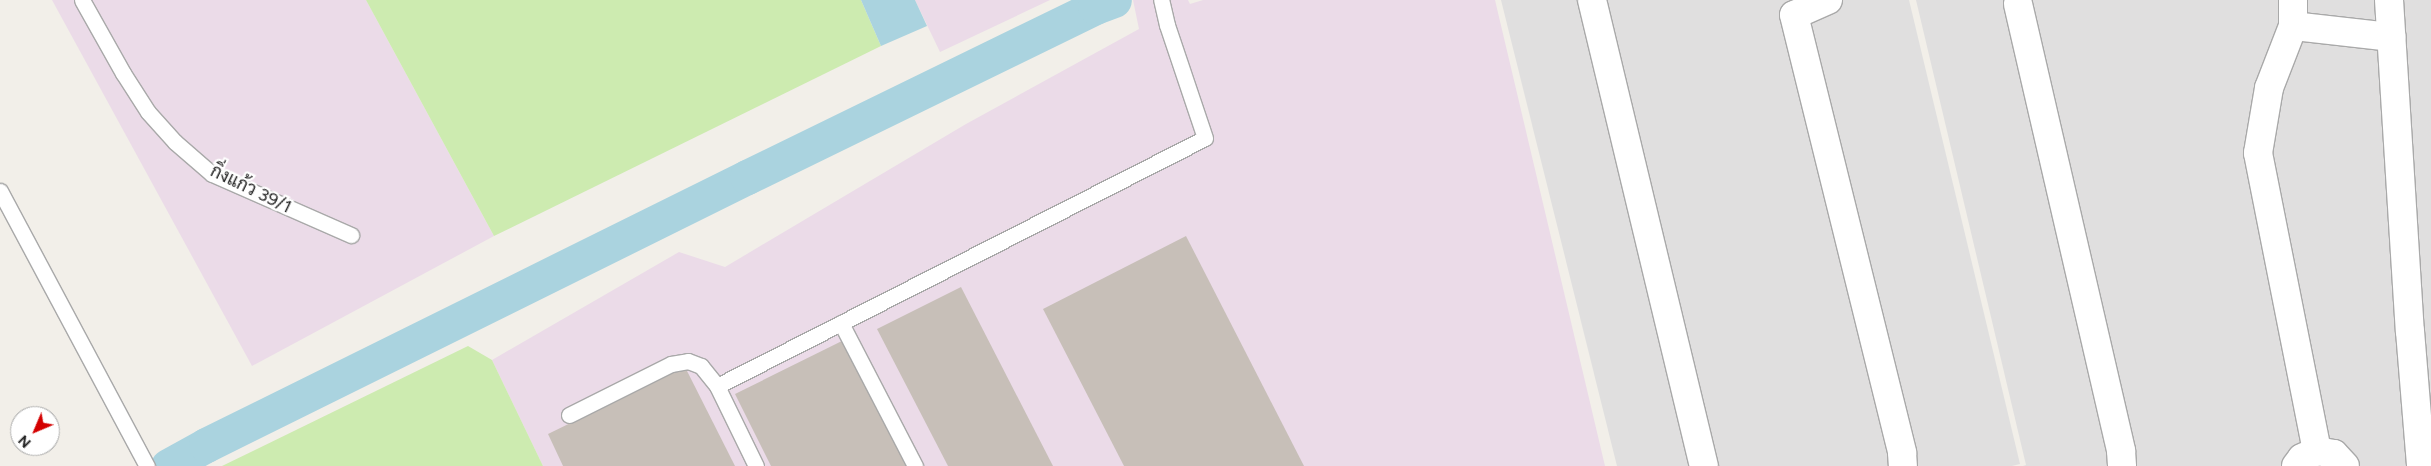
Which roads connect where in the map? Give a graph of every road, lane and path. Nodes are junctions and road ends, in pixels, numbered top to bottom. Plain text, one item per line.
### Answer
1 (82, 0) edge
2 (1161, 0) edge
3 (1592, 0) edge
4 (1828, 0) edge
5 (2389, 0) edge
6 (2018, 4) dead end
7 (1791, 8) edge
8 (2293, 13) edge
9 (2391, 37) junction
10 (0, 191) edge
11 (350, 235) dead end
12 (842, 323) junction
13 (717, 386) junction
14 (569, 415) dead end
15 (2306, 459) edge
16 (147, 466) edge
17 (756, 466) edge
18 (915, 466) edge
19 (1704, 466) edge
20 (1903, 466) edge
21 (2122, 466) edge
22 (2345, 466) edge
23 (2421, 466) edge

1 - 11 lane, กิ่งแก้ว 39/1
2 - 12 lane
3 - 19 street
4 - 7 street
5 - 9 street
6 - 21 street
7 - 20 street
8 - 9 street
8 - 15 street
9 - 23 street
10 - 16 lane
12 - 13 lane
12 - 18 lane
13 - 14 lane
13 - 17 lane
15 - 22 street

